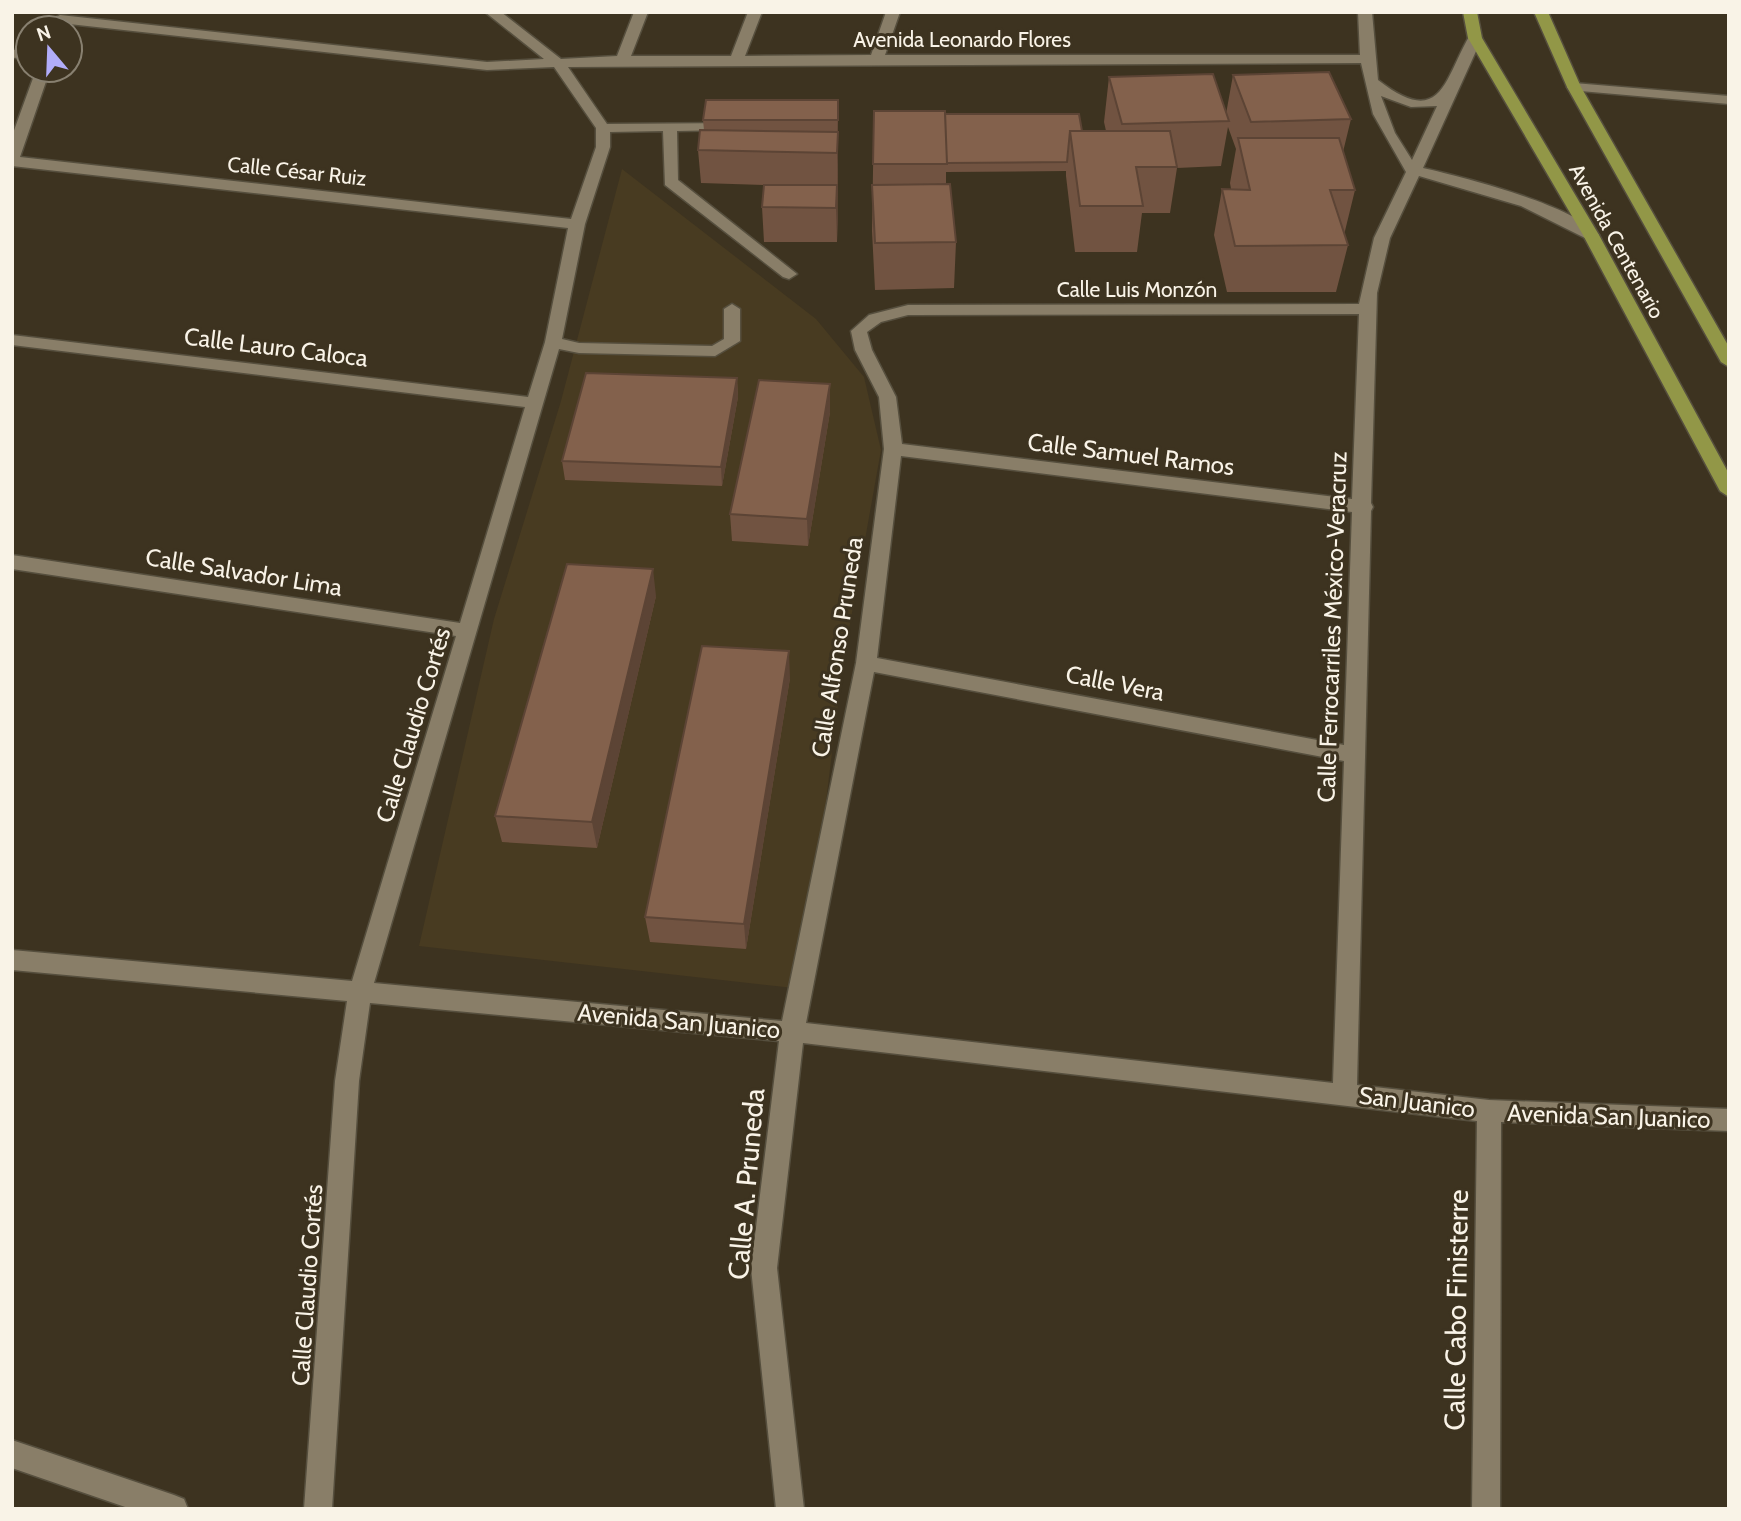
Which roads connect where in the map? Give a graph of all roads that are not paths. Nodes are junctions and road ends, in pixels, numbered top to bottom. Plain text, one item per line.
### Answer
1 (641, 12) edge
2 (755, 12) edge
3 (893, 12) edge
4 (1365, 12) edge
5 (1470, 12) edge
6 (1541, 12) edge
7 (502, 15) edge
8 (84, 23) edge
9 (1475, 38) junction
10 (1366, 59) junction
11 (622, 60) junction
12 (736, 60) junction
13 (876, 61) junction
14 (558, 63) junction
15 (1372, 83) junction
16 (38, 84) edge
17 (1574, 88) junction
18 (1450, 91) junction
19 (1729, 100) edge
20 (670, 126) junction
21 (748, 126) edge
22 (603, 128) junction
23 (12, 159) edge
24 (1412, 170) junction
25 (577, 224) junction
26 (1591, 235) junction
27 (789, 274) dead end
28 (733, 309) dead end
29 (1367, 309) junction
30 (908, 310) joint
31 (12, 340) edge
32 (553, 342) junction
33 (1729, 362) edge
34 (534, 403) junction
35 (893, 449) junction
36 (1729, 491) edge
37 (1364, 508) junction
38 (12, 562) edge
39 (469, 631) junction
40 (866, 663) junction
41 (1354, 755) junction
42 (12, 960) edge
43 (360, 992) junction
44 (792, 1032) junction
45 (1345, 1094) junction
46 (1489, 1111) junction
47 (1729, 1120) edge
48 (12, 1454) edge
49 (174, 1509) edge
50 (317, 1509) edge
51 (790, 1509) edge
52 (1486, 1509) edge

1 - 11 street
2 - 12 street
3 - 13 street
4 - 10 street
5 - 9 main road, Avenida Centenario
6 - 17 main road, Avenida Centenario
7 - 14 street
8 - 14 street, Avenida Leonardo Flores
9 - 18 street, Calle Ferrocarriles México-Veracruz
9 - 26 main road, Avenida Centenario
10 - 13 street, Avenida Leonardo Flores
10 - 15 street
11 - 12 street, Avenida Leonardo Flores
11 - 14 street, Avenida Leonardo Flores
12 - 13 street, Avenida Leonardo Flores
14 - 22 street
15 - 18 street
15 - 24 street
16 - 23 street
17 - 19 street
17 - 33 main road, Avenida Centenario
18 - 24 street, Calle Ferrocarriles México-Veracruz
20 - 21 street
20 - 22 street
20 - 27 street
22 - 25 street, Calle Claudio Cortés
23 - 25 street, Calle César Ruiz
24 - 26 street
24 - 29 street, Calle Ferrocarriles México-Veracruz
25 - 32 street, Calle Claudio Cortés
26 - 36 main road, Avenida Centenario
28 - 32 street
29 - 30 street, Calle Luis Monzón
29 - 37 street, Calle Ferrocarriles México-Veracruz
30 - 35 street, Calle Alfonso Pruneda
31 - 34 street, Calle Lauro Caloca
32 - 34 street, Calle Claudio Cortés
34 - 39 street, Calle Claudio Cortés
35 - 37 street, Calle Samuel Ramos
35 - 40 street, Calle Alfonso Pruneda
37 - 41 street, Calle Ferrocarriles México-Veracruz
38 - 39 street, Calle Salvador Lima
39 - 43 street, Calle Claudio Cortés
40 - 41 street, Calle Vera
40 - 44 street, Calle Alfonso Pruneda
41 - 45 street, Calle Ferrocarriles México-Veracruz
42 - 43 street, Avenida San Juanico
43 - 44 street, Avenida San Juanico
43 - 50 street, Calle Claudio Cortés
44 - 45 street, Avenida San Juanico
44 - 51 street, Calle A. Pruneda
45 - 46 street, San Juanico
46 - 47 street, Avenida San Juanico
46 - 52 street, Calle Cabo Finisterre
48 - 49 street

